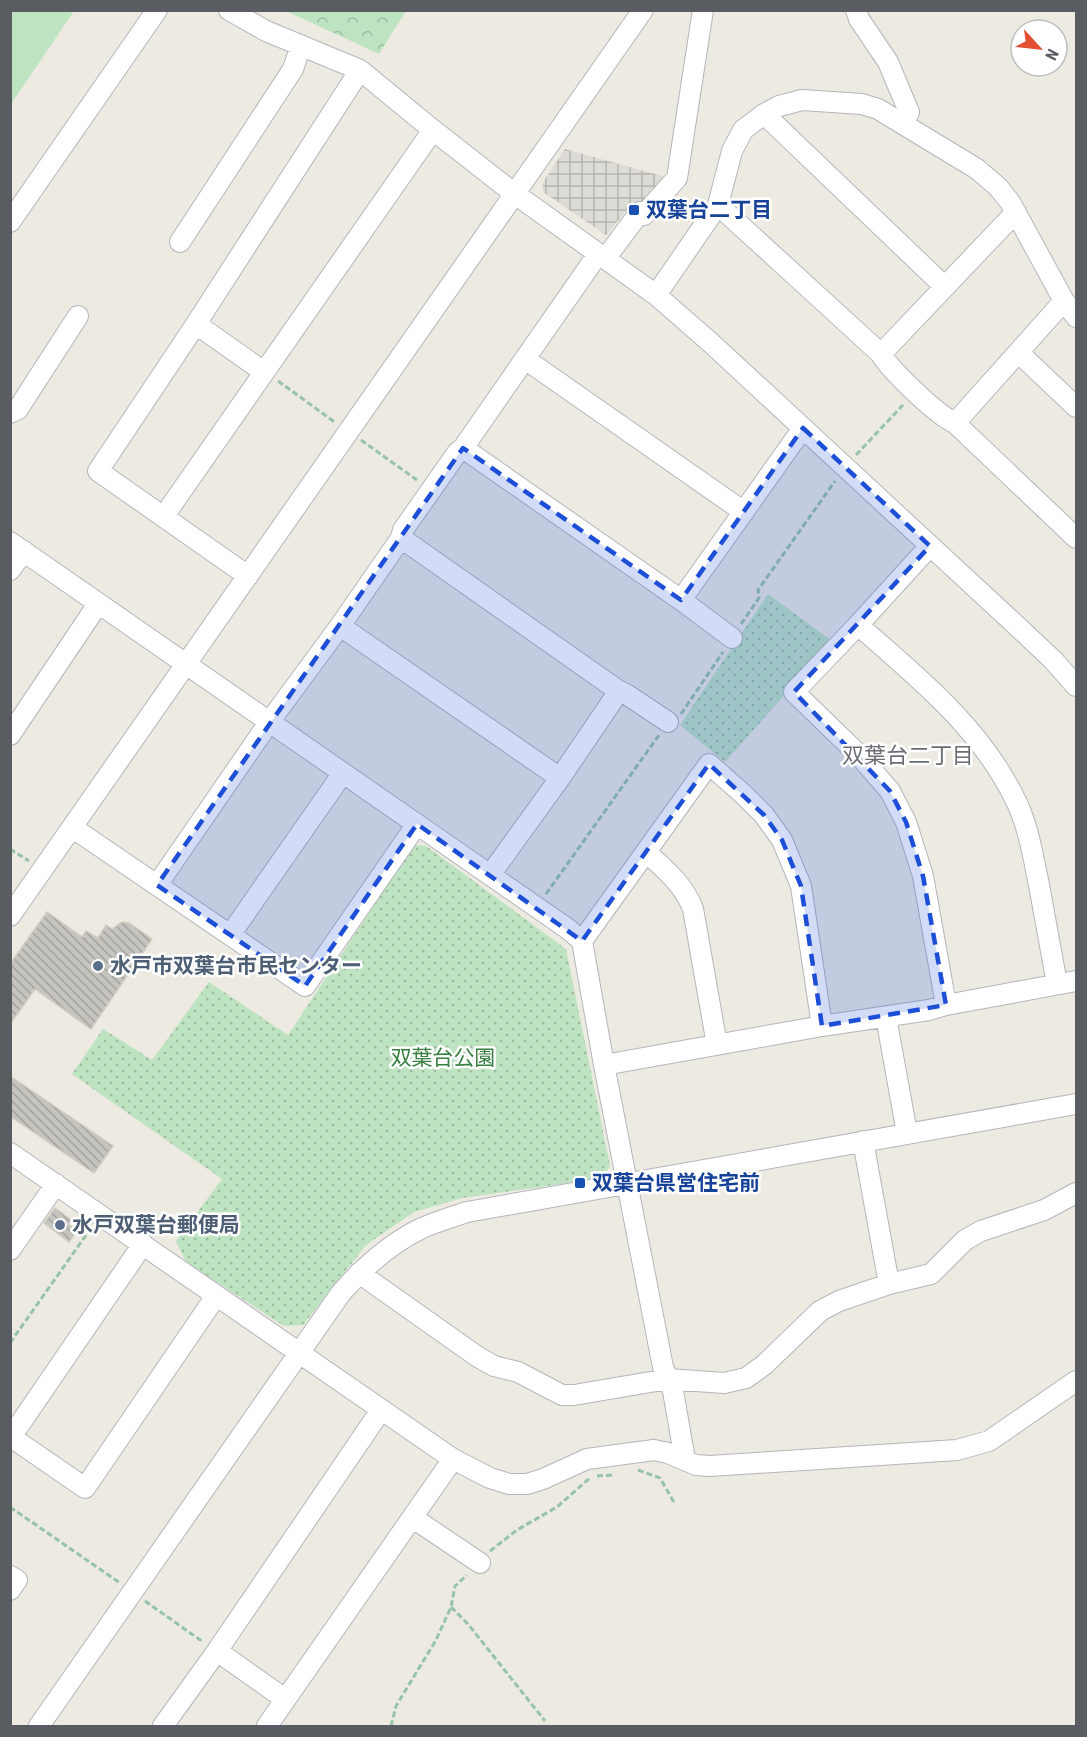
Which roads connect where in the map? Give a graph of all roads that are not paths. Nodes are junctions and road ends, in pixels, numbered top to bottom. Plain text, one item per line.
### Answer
1 (157, 10) edge
2 (229, 10) edge
3 (642, 10) edge
4 (703, 10) edge
5 (855, 10) edge
6 (301, 45) junction
7 (360, 70) junction
8 (764, 114) junction
9 (904, 123) junction
10 (433, 130) junction
11 (515, 194) junction
12 (718, 205) junction
13 (1016, 212) junction
14 (10, 222) edge
15 (180, 242) dead end
16 (601, 256) junction
17 (945, 287) junction
18 (656, 296) junction
19 (1070, 309) edge
20 (78, 316) dead end
21 (196, 324) junction
22 (1019, 353) junction
23 (880, 354) junction
24 (525, 359) junction
25 (268, 374) junction
26 (1077, 407) edge
27 (10, 413) edge
28 (955, 423) junction
29 (803, 428) junction
30 (463, 448) junction
31 (744, 512) junction
32 (164, 516) junction
33 (400, 538) junction
34 (1077, 538) edge
35 (17, 546) edge
36 (930, 546) junction
37 (10, 570) edge
38 (248, 576) junction
39 (681, 600) junction
40 (98, 604) junction
41 (858, 625) junction
42 (340, 626) junction
43 (732, 638) dead end
44 (187, 664) junction
45 (1077, 686) edge
46 (619, 691) junction
47 (270, 721) junction
48 (668, 722) dead end
49 (10, 735) edge
50 (343, 772) junction
51 (560, 778) junction
52 (417, 824) junction
53 (73, 828) junction
54 (646, 852) junction
55 (490, 875) junction
56 (157, 885) junction
57 (10, 916) edge
58 (230, 935) junction
59 (582, 941) junction
60 (1067, 983) edge
61 (946, 1005) junction
62 (886, 1017) junction
63 (822, 1026) junction
64 (717, 1045) junction
65 (604, 1065) junction
66 (1077, 1104) edge
67 (907, 1133) junction
68 (863, 1141) junction
69 (10, 1153) edge
70 (628, 1183) junction
71 (56, 1185) junction
72 (1077, 1193) edge
73 (143, 1244) junction
74 (10, 1250) edge
75 (359, 1273) junction
76 (889, 1284) junction
77 (216, 1296) junction
78 (299, 1352) junction
79 (668, 1379) junction
80 (1077, 1381) edge
81 (381, 1410) junction
82 (11, 1437) edge
83 (453, 1459) junction
84 (685, 1460) junction
85 (413, 1518) junction
86 (480, 1563) road end
87 (10, 1576) edge
88 (10, 1590) edge
89 (212, 1648) junction
90 (285, 1699) junction
91 (39, 1726) edge
92 (164, 1726) edge
93 (267, 1726) edge

1 - 14 street
2 - 6 street
3 - 11 street
4 - 16 street
5 - 9 street
6 - 7 street
6 - 15 street
7 - 10 street
7 - 21 street
8 - 9 street
8 - 12 street
8 - 17 street
9 - 13 street
10 - 11 street
10 - 25 street
11 - 16 street
11 - 38 street
12 - 18 street
12 - 23 street
13 - 17 street
13 - 19 street
16 - 18 street
16 - 24 street
17 - 23 street
18 - 29 street
19 - 22 street
20 - 27 street
21 - 25 street
21 - 32 street
22 - 26 street
22 - 28 street
23 - 28 street
24 - 30 street
24 - 31 street
25 - 32 street
28 - 34 street
29 - 31 street
29 - 36 street
30 - 33 street
30 - 39 street
31 - 39 street
32 - 38 street
33 - 42 street
33 - 46 street
35 - 37 street
35 - 40 street
36 - 41 street
36 - 45 street
38 - 44 street
39 - 43 street
40 - 44 street
40 - 49 street
41 - 60 street
41 - 61 street
42 - 47 street
42 - 51 street
44 - 47 street
44 - 53 street
46 - 48 street
46 - 51 street
47 - 50 street
47 - 56 street
50 - 52 street
50 - 58 street
51 - 55 street
52 - 55 street
52 - 58 street
53 - 56 street
53 - 57 street
54 - 59 street
54 - 63 street
54 - 64 street
55 - 59 street
56 - 58 street
59 - 65 street
60 - 61 street
61 - 62 street
62 - 63 street
62 - 67 street
63 - 64 street
64 - 65 street
65 - 70 street
66 - 67 street
67 - 68 street
68 - 70 street
68 - 76 street
69 - 71 street
70 - 75 street
70 - 79 street
71 - 73 street
71 - 74 street
72 - 76 street
73 - 77 street
73 - 82 street
75 - 78 street
75 - 79 street
76 - 79 street
77 - 78 street
77 - 82 street
78 - 81 street
78 - 91 street
79 - 84 street
80 - 84 street
81 - 83 street
81 - 89 street
83 - 84 street
83 - 85 street
85 - 86 street
85 - 90 street
87 - 88 street
89 - 90 street
89 - 92 street
90 - 93 street

